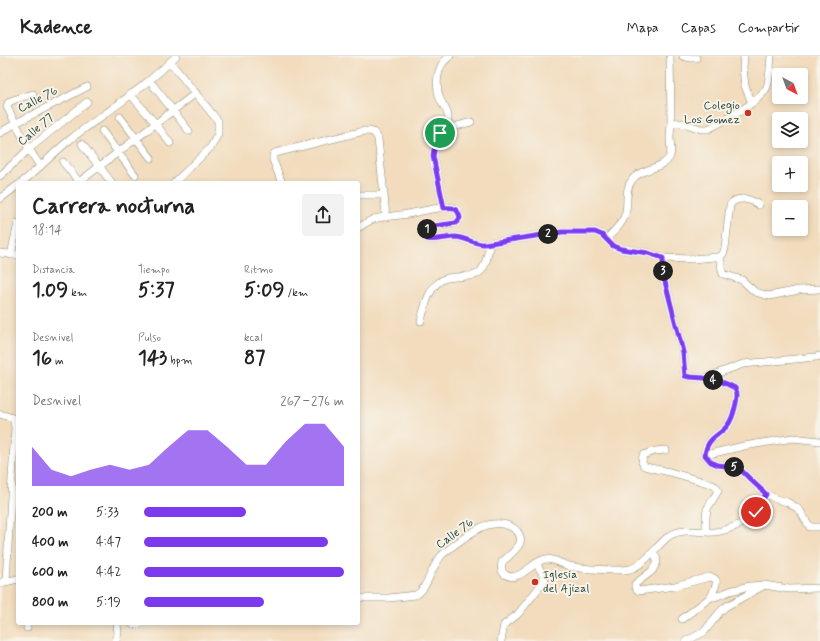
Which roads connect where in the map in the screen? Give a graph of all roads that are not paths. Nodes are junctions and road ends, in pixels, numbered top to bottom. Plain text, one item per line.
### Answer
1 (176, 56) edge
2 (450, 56) edge
3 (670, 56) edge
4 (683, 56) edge
5 (744, 56) edge
6 (771, 56) edge
7 (696, 58) dead end
8 (170, 62) junction
9 (153, 85) dead end
10 (87, 87) dead end
11 (196, 93) junction
12 (33, 94) dead end
13 (130, 94) junction
14 (87, 102) dead end
15 (752, 103) junction
16 (173, 110) junction
17 (120, 117) dead end
18 (471, 122) dead end
19 (671, 122) junction
20 (16, 123) junction
21 (156, 124) junction
22 (443, 130) junction
23 (102, 131) dead end
24 (189, 131) dead end
25 (0, 133) edge
26 (136, 138) junction
27 (170, 143) dead end
28 (82, 144) dead end
29 (29, 150) junction
30 (118, 152) junction
31 (151, 158) dead end
32 (63, 162) dead end
33 (40, 166) junction
34 (100, 166) junction
35 (135, 175) dead end
36 (0, 176) edge
37 (23, 181) edge
38 (78, 181) edge
39 (80, 181) edge
40 (111, 181) edge
41 (176, 181) edge
42 (281, 181) edge
43 (16, 187) edge
44 (384, 194) junction
45 (360, 195) edge
46 (0, 199) edge
47 (758, 204) dead end
48 (444, 208) junction
49 (386, 217) junction
50 (360, 227) edge
51 (606, 239) junction
52 (490, 243) junction
53 (16, 244) edge
54 (0, 253) edge
55 (15, 255) edge
56 (719, 257) junction
57 (663, 258) junction
58 (820, 289) edge
59 (421, 321) dead end
60 (820, 356) edge
61 (705, 378) junction
62 (0, 414) edge
63 (820, 441) edge
64 (666, 450) dead end
65 (705, 455) junction
66 (766, 494) junction
67 (820, 527) edge
68 (706, 532) junction
69 (652, 553) junction
70 (536, 563) junction
71 (16, 579) edge
72 (3, 582) edge
73 (764, 585) junction
74 (820, 588) edge
75 (711, 597) junction
76 (360, 598) edge
77 (682, 619) dead end
78 (117, 625) edge
79 (116, 641) edge
80 (501, 641) edge
81 (686, 641) edge

1 - 8 street
2 - 22 street
3 - 19 street
4 - 7 street
5 - 15 street
6 - 15 street
8 - 11 street
8 - 13 street
9 - 16 street
10 - 20 street, Calle 76
11 - 16 street
11 - 41 street
12 - 20 street
13 - 21 street
13 - 33 street
14 - 29 street, Calle 77
15 - 19 street
16 - 21 street
16 - 24 street
17 - 26 street
18 - 22 street
19 - 51 street
20 - 25 street, Calle 76
20 - 29 street
21 - 26 street
21 - 27 street
22 - 48 street
23 - 30 street
26 - 30 street
26 - 31 street
28 - 34 street
29 - 33 street
29 - 36 street, Calle 77
30 - 34 street
30 - 35 street
32 - 38 street
33 - 37 street
34 - 39 street
34 - 40 street
42 - 44 street
43 - 46 street
44 - 45 street
44 - 49 street
47 - 56 street
48 - 49 street
48 - 52 street
49 - 50 street
51 - 52 street
51 - 57 street
52 - 59 street
53 - 55 street
54 - 55 street
56 - 57 street
56 - 58 street
57 - 61 street
60 - 61 street
61 - 65 street
62 - 72 street
63 - 65 street
64 - 68 street
65 - 66 street
66 - 67 street
66 - 68 street
68 - 69 street
69 - 70 street
69 - 75 street
70 - 76 street, Calle 76
70 - 80 street
71 - 72 street
73 - 74 street
73 - 75 street
73 - 81 street
75 - 77 street
78 - 79 street

